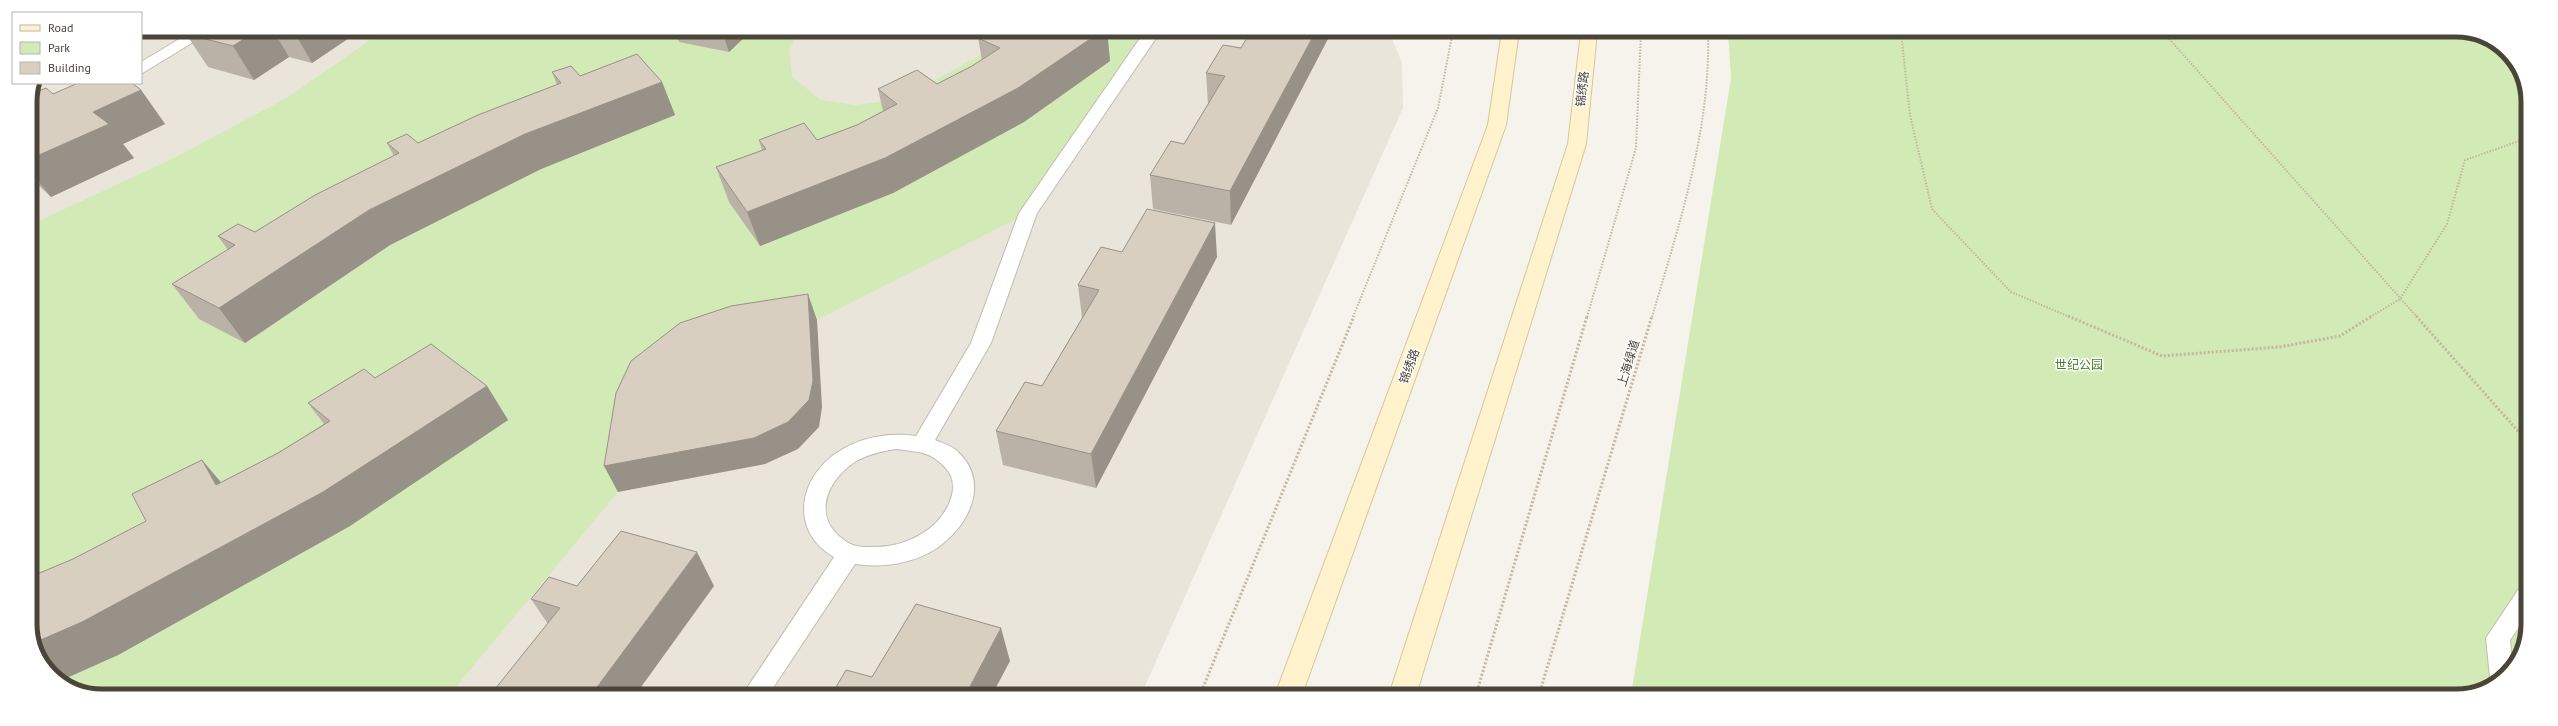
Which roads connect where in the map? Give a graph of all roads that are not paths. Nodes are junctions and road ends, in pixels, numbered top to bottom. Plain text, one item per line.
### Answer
1 (194, 37) edge
2 (1149, 37) edge
3 (1510, 37) edge
4 (1588, 37) edge
5 (142, 68) edge
6 (923, 443) junction
7 (849, 554) junction
8 (2521, 604) edge
9 (2501, 670) edge
10 (758, 689) edge
11 (1290, 689) edge
12 (1404, 689) edge

1 - 5 lane
2 - 6 lane
3 - 11 main road, 锦绣路
4 - 12 main road, 锦绣路
6 - 7 lane
6 - 7 lane
7 - 10 lane
8 - 9 lane

